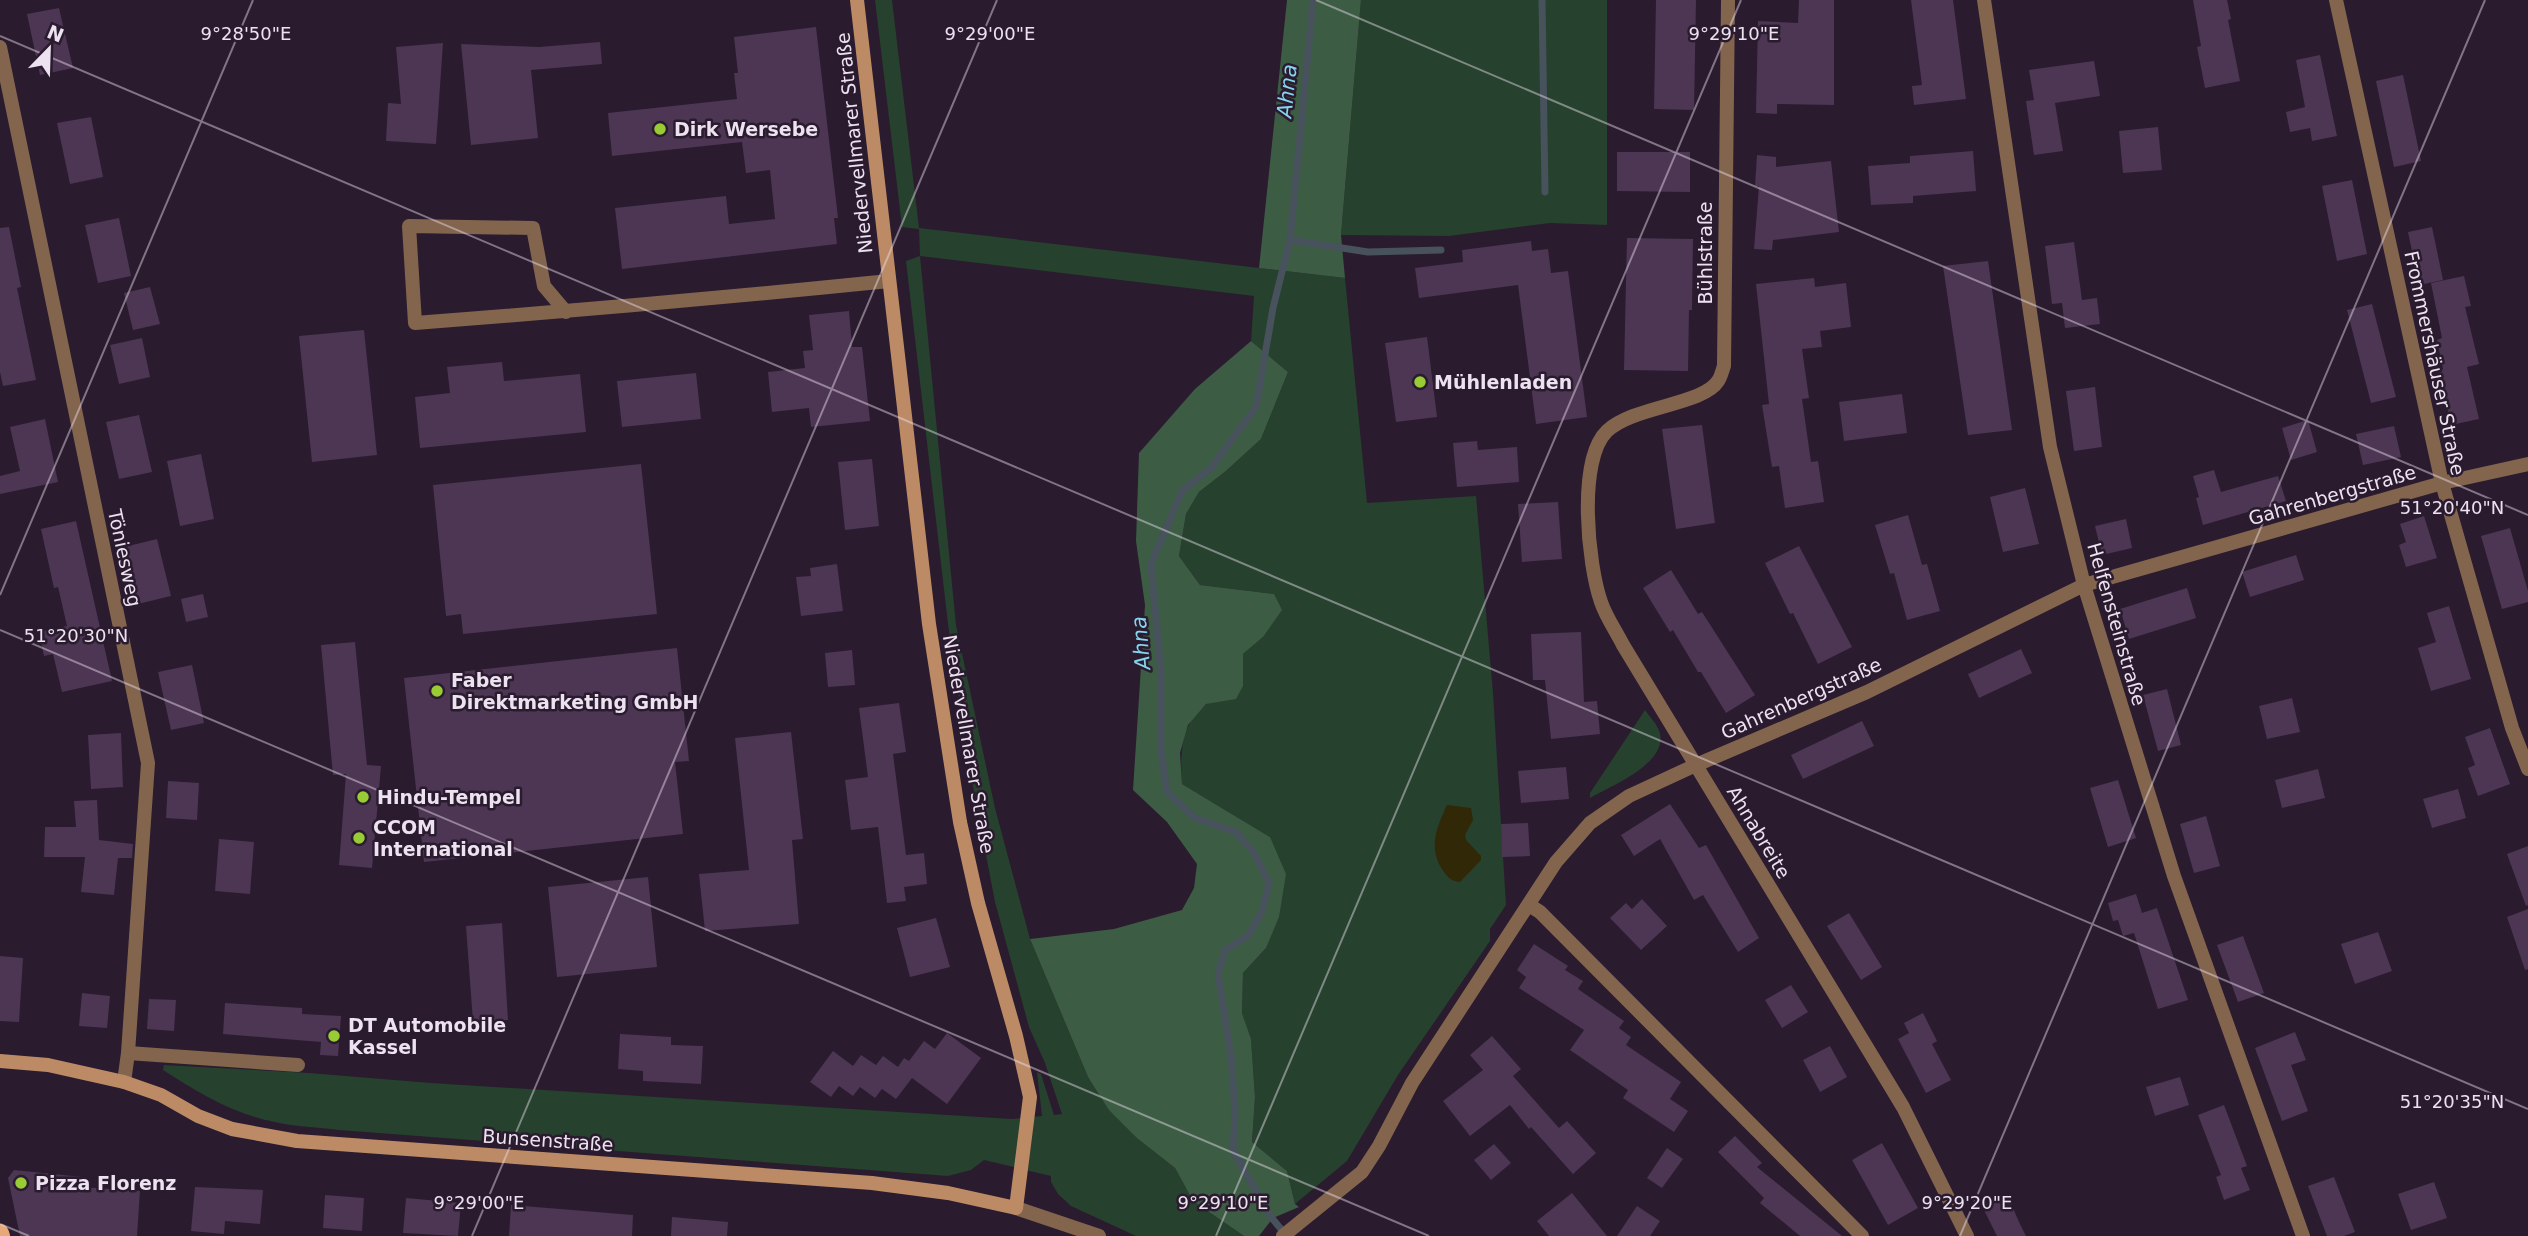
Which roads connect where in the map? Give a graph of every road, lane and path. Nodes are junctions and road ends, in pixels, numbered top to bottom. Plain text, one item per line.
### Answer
1 (857, 0) edge
2 (1728, 0) edge
3 (1984, 0) edge
4 (2336, 0) edge
5 (0, 47) edge
6 (889, 281) junction
7 (566, 312) junction
8 (1607, 431) joint
9 (2528, 464) edge
10 (2442, 483) junction
11 (2084, 585) junction
12 (1696, 765) junction
13 (2528, 769) edge
14 (1529, 905) junction
15 (128, 1053) junction
16 (0, 1061) edge
17 (298, 1065) dead end
18 (124, 1082) junction
19 (1016, 1208) junction
20 (1099, 1236) edge
21 (1283, 1236) edge
22 (1862, 1236) edge
23 (1967, 1236) edge
24 (2303, 1236) edge

1 - 6 main road, Niedervellmarer Straße
2 - 8 street, Bühlstraße
3 - 11 street, Helfensteinstraße
4 - 10 street, Frommershäuser Straße
5 - 15 street, Töniesweg
6 - 7 street
6 - 19 main road, Niedervellmarer Straße
7 - 7 street
8 - 12 street, Ahnabreite
9 - 10 street, Gahrenbergstraße
10 - 11 street, Gahrenbergstraße
10 - 13 street, Frommershäuser Straße
11 - 12 street, Gahrenbergstraße
11 - 24 street, Helfensteinstraße
12 - 14 street, Gahrenbergstraße
12 - 23 street, Ahnabreite
14 - 21 street, Gahrenbergstraße
14 - 22 street
15 - 17 street
15 - 18 street, Töniesweg
16 - 18 main road, Bunsenstraße
18 - 19 main road, Bunsenstraße
19 - 20 street, Bunsenstraße

